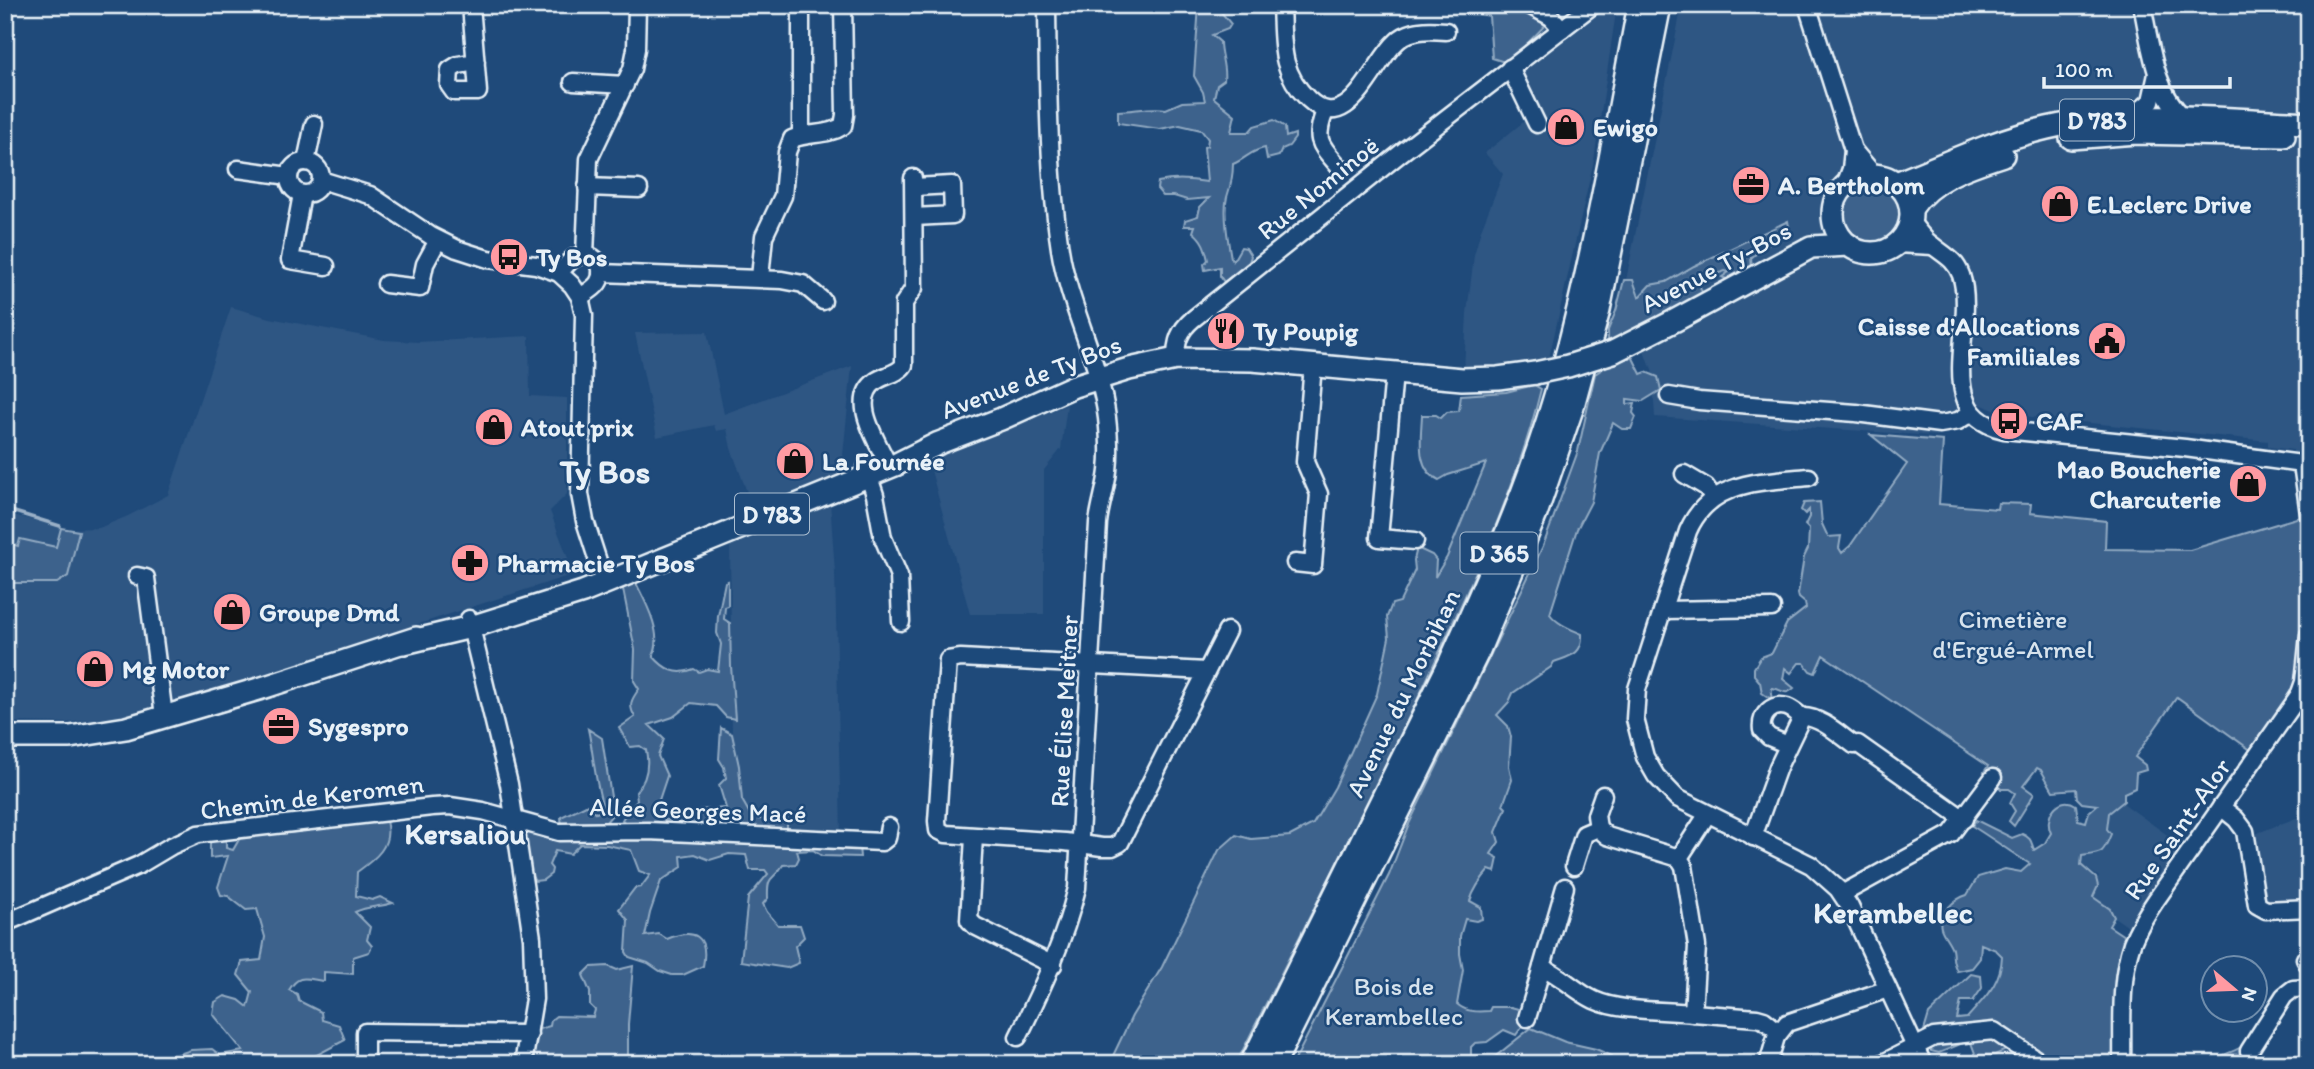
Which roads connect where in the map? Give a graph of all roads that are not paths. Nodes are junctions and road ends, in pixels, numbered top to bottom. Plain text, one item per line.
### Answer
1 (471, 5) edge
2 (637, 5) edge
3 (801, 5) edge
4 (843, 5) edge
5 (1047, 5) edge
6 (1282, 5) edge
7 (1529, 5) edge
8 (1593, 5) edge
9 (1640, 5) edge
10 (1659, 5) edge
11 (1807, 5) edge
12 (2142, 5) edge
13 (1562, 29) junction
14 (1446, 31) dead end
15 (476, 62) dead end
16 (1510, 68) junction
17 (2157, 68) junction
18 (573, 82) dead end
19 (625, 85) junction
20 (1325, 111) junction
21 (2132, 117) junction
22 (2184, 117) junction
23 (2309, 123) edge
24 (314, 124) dead end
25 (1537, 124) dead end
26 (801, 135) junction
27 (2309, 136) edge
28 (1853, 150) junction
29 (306, 162) junction
30 (238, 169) dead end
31 (1340, 169) dead end
32 (1874, 175) junction
33 (289, 176) junction
34 (321, 180) junction
35 (1896, 183) junction
36 (587, 187) junction
37 (1844, 188) junction
38 (639, 189) dead end
39 (302, 194) junction
40 (1833, 215) junction
41 (1911, 215) junction
42 (914, 217) junction
43 (438, 240) junction
44 (1898, 244) junction
45 (1849, 245) junction
46 (1933, 246) junction
47 (1811, 247) junction
48 (585, 255) junction
49 (326, 267) dead end
50 (559, 273) junction
51 (601, 273) junction
52 (760, 278) junction
53 (386, 284) dead end
54 (580, 297) junction
55 (823, 301) dead end
56 (1613, 352) joint
57 (1176, 359) junction
58 (1313, 365) junction
59 (1394, 373) junction
60 (1097, 378) junction
61 (1669, 396) dead end
62 (1971, 413) junction
63 (2305, 465) edge
64 (878, 467) junction
65 (1684, 474) dead end
66 (1808, 477) dead end
67 (1713, 497) junction
68 (2308, 505) edge
69 (1415, 541) dead end
70 (1294, 563) dead end
71 (137, 576) dead end
72 (604, 578) junction
73 (1772, 608) dead end
74 (1664, 610) junction
75 (901, 622) dead end
76 (470, 623) junction
77 (1227, 631) dead end
78 (2309, 635) edge
79 (1091, 664) junction
80 (1206, 671) junction
81 (164, 716) junction
82 (1802, 717) junction
83 (5, 737) edge
84 (1788, 745) junction
85 (1993, 778) dead end
86 (1603, 795) dead end
87 (2221, 807) junction
88 (1707, 815) junction
89 (1965, 819) junction
90 (516, 820) junction
91 (889, 827) dead end
92 (1598, 828) junction
93 (974, 837) junction
94 (1753, 837) junction
95 (1082, 844) junction
96 (1679, 858) junction
97 (1574, 866) dead end
98 (1565, 887) dead end
99 (1842, 894) junction
100 (2309, 908) edge
101 (5, 923) edge
102 (1053, 965) junction
103 (1542, 967) junction
104 (2309, 988) edge
105 (1888, 989) junction
106 (1693, 1013) junction
107 (1527, 1018) dead end
108 (1779, 1032) junction
109 (529, 1034) junction
110 (1018, 1037) dead end
111 (1915, 1046) junction
112 (2249, 1051) dead end
113 (365, 1064) edge
114 (523, 1064) edge
115 (1252, 1064) edge
116 (1273, 1064) edge
117 (1768, 1064) edge
118 (1881, 1064) edge
119 (1923, 1064) edge
120 (2043, 1064) edge
121 (2122, 1064) edge

1 - 15 street
2 - 19 street
3 - 26 street
4 - 26 street
5 - 60 street, Rue Élise Meitner
6 - 20 street
7 - 13 street
8 - 13 street, Rue Nominoë
9 - 115 highway, Avenue du Morbihan / D 365
10 - 116 highway, Avenue du Morbihan / D 365
11 - 28 street
12 - 17 street
13 - 16 street, Rue Nominoë
14 - 20 street
16 - 25 street
16 - 57 street, Rue Nominoë
17 - 21 street
17 - 22 street
18 - 19 street
19 - 36 street
20 - 31 street
21 - 22 main road, D 783
21 - 35 main road, D 783
22 - 23 main road, D 783
24 - 29 street
26 - 52 street
27 - 41 main road, D 783
28 - 32 street
28 - 37 street
29 - 33 street
29 - 34 street
30 - 33 street
32 - 35 main road
32 - 37 main road
33 - 39 street
34 - 39 street
34 - 43 street
35 - 41 main road
36 - 38 street
36 - 48 street
37 - 40 main road
39 - 49 street
40 - 45 main road
40 - 47 main road, D 783
41 - 44 main road
41 - 46 street
42 - 42 street
42 - 64 street
43 - 50 street
43 - 53 street
44 - 45 main road
44 - 46 street
45 - 47 main road, Avenue Ty-Bos / D 783
46 - 62 street
47 - 56 main road, Avenue Ty-Bos / D 783
48 - 50 street
48 - 51 street
50 - 54 street
51 - 52 street
51 - 54 street
52 - 55 street
54 - 72 street
56 - 59 main road, Avenue de Ty Bos / D 783, bridge
57 - 58 main road, Avenue de Ty Bos / D 783
57 - 60 main road, Avenue de Ty Bos / D 783
58 - 59 main road, Avenue de Ty Bos / D 783
58 - 70 street
59 - 69 street
60 - 64 main road, Avenue de Ty Bos / D 783
60 - 79 street, Rue Élise Meitner
61 - 62 street
62 - 63 street
63 - 68 street
64 - 72 main road, Avenue de Ty Bos / D 783
64 - 75 street
65 - 67 street
66 - 67 street
67 - 74 street
71 - 81 street
72 - 76 main road, Avenue de Ty Bos / D 783
73 - 74 street
74 - 88 street
76 - 81 main road, Avenue de Ty Bos / D 783
76 - 90 street
77 - 80 street
78 - 87 street, Rue Saint-Alor
79 - 80 street
79 - 93 street
79 - 95 street, Rue Élise Meitner
80 - 95 street
81 - 83 main road, Avenue de Ty Bos / D 783
82 - 84 street
82 - 84 street
82 - 89 street
84 - 94 street
85 - 89 street
86 - 92 street
87 - 100 street
87 - 121 street, Rue Saint-Alor
88 - 94 street
88 - 96 street
89 - 99 street
90 - 91 street, Allée Georges Macé
90 - 101 street, Chemin de Keromen
90 - 109 street
92 - 96 street
92 - 97 street
93 - 95 street
93 - 102 street
94 - 99 street
95 - 102 street, Rue Élise Meitner
96 - 106 street
98 - 103 street
99 - 105 street
102 - 110 street, Rue Élise Meitner
103 - 106 street
103 - 107 street
104 - 112 street
105 - 108 street
105 - 111 street
106 - 108 street
108 - 117 street
109 - 113 street
109 - 114 street
111 - 118 street
111 - 119 street
111 - 120 street

